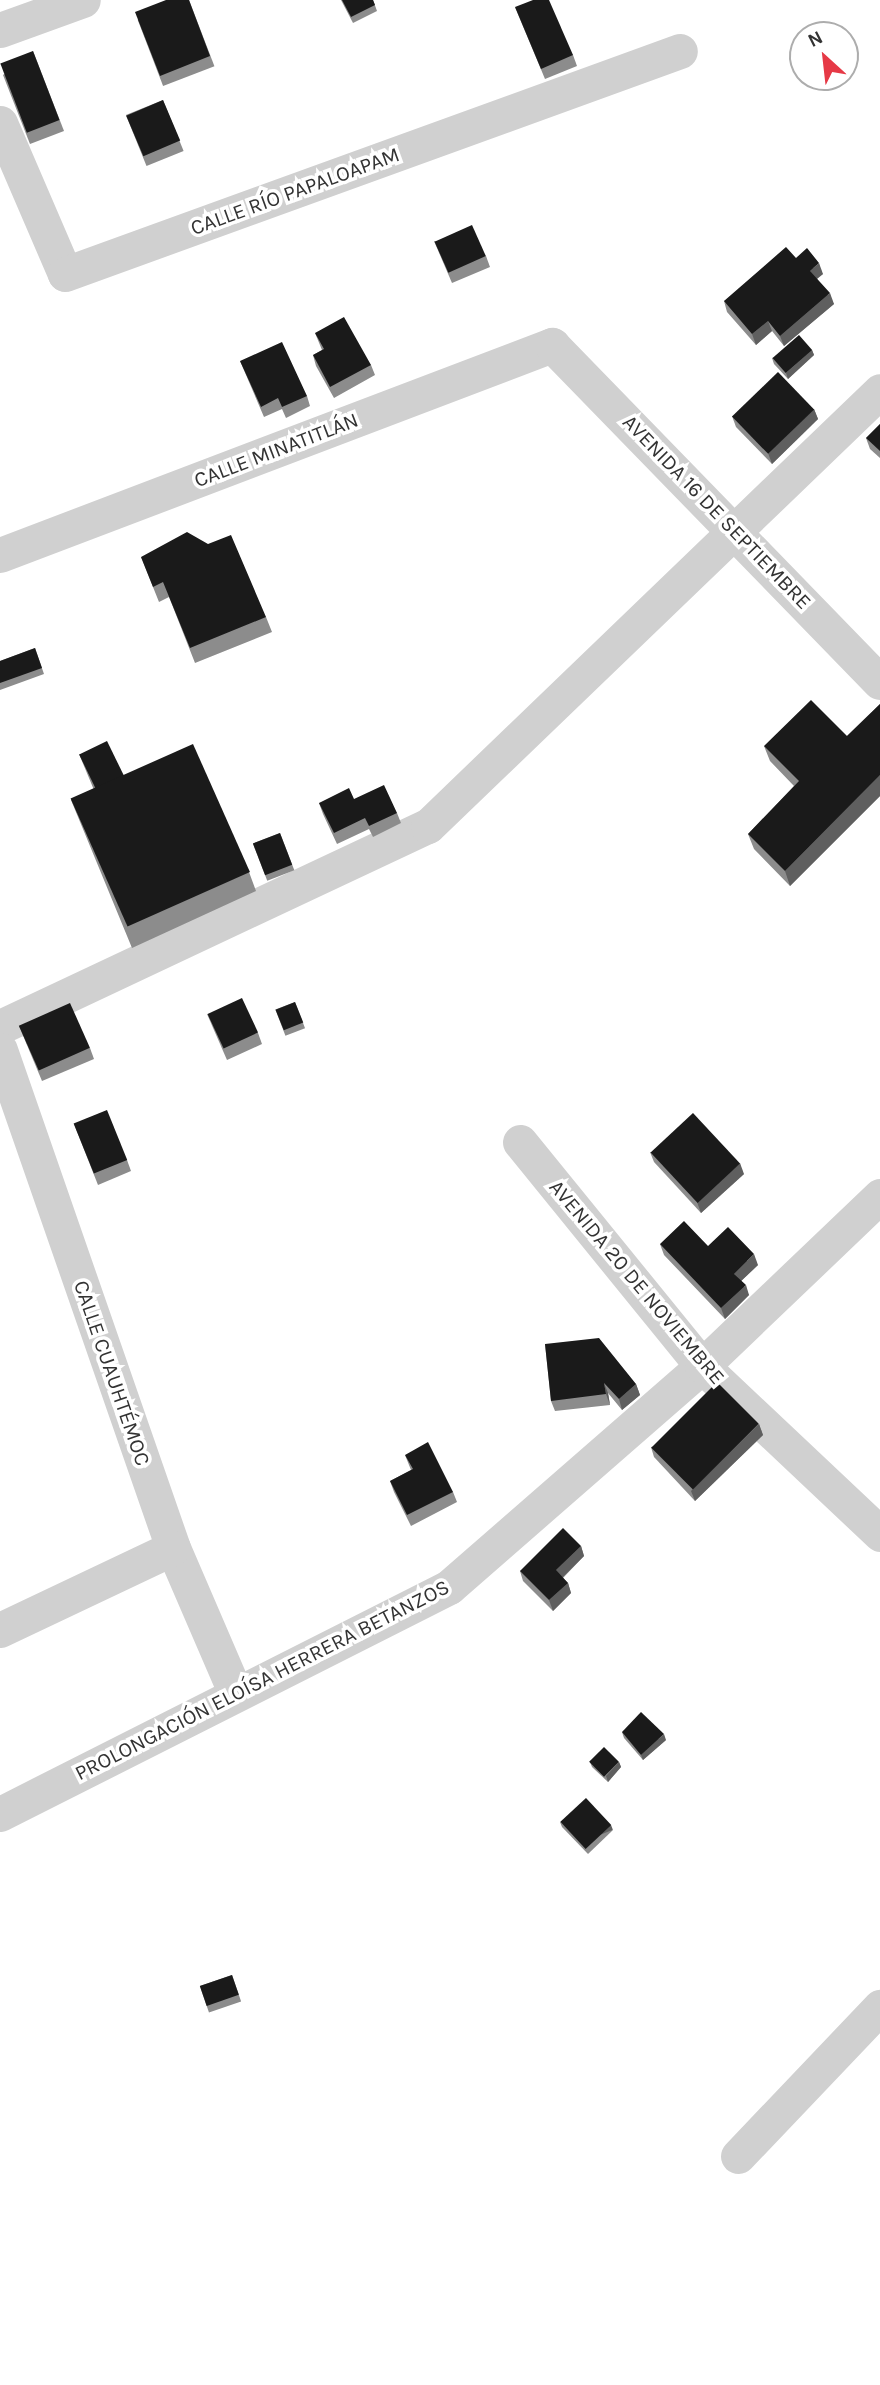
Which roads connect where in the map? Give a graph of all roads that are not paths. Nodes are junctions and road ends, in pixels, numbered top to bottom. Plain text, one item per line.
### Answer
1 (83, 0) edge
2 (0, 30) edge
3 (680, 51) dead end
4 (0, 123) edge
5 (552, 345) joint
6 (880, 391) edge
7 (737, 529) junction
8 (0, 555) edge
9 (880, 681) edge
10 (0, 1027) edge
11 (0, 1049) edge
12 (520, 1142) dead end
13 (880, 1196) edge
14 (702, 1366) junction
15 (880, 1534) edge
16 (173, 1548) junction
17 (0, 1630) edge
18 (235, 1692) junction
19 (0, 1814) edge
20 (880, 2007) edge
21 (738, 2156) dead end

1 - 2 street
3 - 4 street, CALLE RÍO PAPALOAPAM
5 - 7 street, AVENIDA 16 DE SEPTIEMBRE
5 - 8 street, CALLE MINATITLÁN
6 - 7 street
7 - 9 street, AVENIDA 16 DE SEPTIEMBRE
7 - 10 street
11 - 16 street, CALLE CUAUHTÉMOC
12 - 14 street, AVENIDA 20 DE NOVIEMBRE
13 - 14 street, PROLONGACIÓN ELOÍSA HERRERA BETANZOS
14 - 15 street, AVENIDA 20 DE NOVIEMBRE
14 - 18 street, PROLONGACIÓN ELOÍSA HERRERA BETANZOS
16 - 17 street
16 - 18 street, CALLE CUAUHTÉMOC
18 - 19 street, PROLONGACIÓN ELOÍSA HERRERA BETANZOS
20 - 21 street

